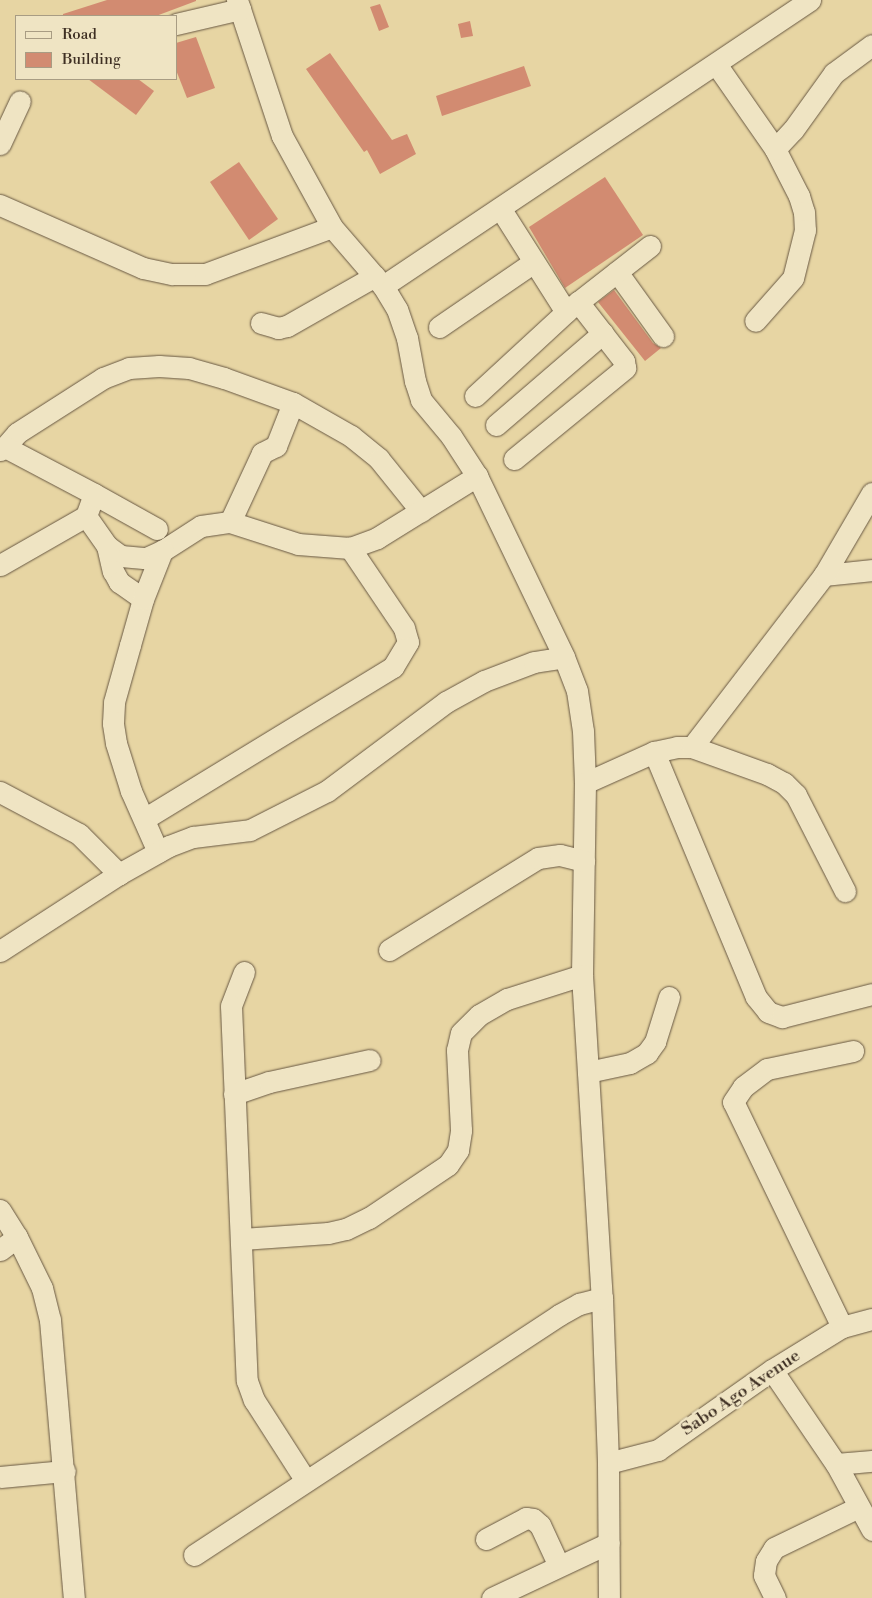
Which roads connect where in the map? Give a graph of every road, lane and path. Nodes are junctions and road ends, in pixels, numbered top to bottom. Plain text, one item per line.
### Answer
1 (810, 0) edge
2 (239, 4) edge
3 (178, 23) edge
4 (872, 45) edge
5 (716, 64) junction
6 (20, 101) dead end
7 (0, 144) edge
8 (776, 149) junction
9 (0, 205) edge
10 (500, 208) junction
11 (332, 227) junction
12 (650, 246) dead end
13 (534, 262) junction
14 (617, 272) junction
15 (379, 281) junction
16 (572, 307) junction
17 (755, 321) dead end
18 (261, 323) dead end
19 (439, 327) dead end
20 (603, 333) junction
21 (663, 336) dead end
22 (475, 396) dead end
23 (294, 404) junction
24 (496, 425) dead end
25 (2, 449) edge
26 (514, 459) dead end
27 (477, 476) junction
28 (872, 493) edge
29 (94, 494) junction
30 (421, 511) junction
31 (86, 516) junction
32 (230, 522) junction
33 (157, 529) dead end
34 (107, 546) junction
35 (350, 548) junction
36 (162, 551) junction
37 (0, 565) edge
38 (872, 570) edge
39 (824, 575) junction
40 (143, 599) junction
41 (564, 657) junction
42 (692, 747) junction
43 (654, 752) junction
44 (585, 783) junction
45 (0, 792) edge
46 (144, 819) junction
47 (158, 852) junction
48 (584, 862) junction
49 (119, 874) junction
50 (845, 891) dead end
51 (389, 950) dead end
52 (0, 951) edge
53 (244, 972) dead end
54 (582, 975) junction
55 (872, 994) edge
56 (668, 996) dead end
57 (853, 1051) dead end
58 (370, 1060) dead end
59 (588, 1072) junction
60 (234, 1094) junction
61 (0, 1210) edge
62 (17, 1237) junction
63 (242, 1239) junction
64 (0, 1250) edge
65 (602, 1298) junction
66 (872, 1319) edge
67 (842, 1327) junction
68 (772, 1370) junction
69 (872, 1461) edge
70 (608, 1463) junction
71 (836, 1464) junction
72 (65, 1470) junction
73 (0, 1477) edge
74 (306, 1481) junction
75 (858, 1507) junction
76 (872, 1530) edge
77 (486, 1539) dead end
78 (608, 1543) junction
79 (194, 1555) dead end
80 (559, 1566) junction
81 (74, 1598) edge
82 (492, 1598) edge
83 (609, 1598) edge
84 (775, 1598) edge

1 - 5 street
2 - 3 street
2 - 11 street
4 - 8 street
5 - 8 street
5 - 10 street
6 - 7 street
8 - 17 street
9 - 11 street
10 - 13 street
10 - 15 street
11 - 15 street
12 - 14 street
13 - 16 street
13 - 19 street
14 - 16 street
14 - 21 street
15 - 18 street
15 - 27 street
16 - 20 street
16 - 22 street
20 - 24 street
20 - 26 street
23 - 25 street
23 - 30 street
23 - 32 street
25 - 29 street
27 - 30 street
27 - 41 street
28 - 39 street
29 - 31 street
29 - 33 street
30 - 35 street
31 - 34 street
31 - 37 street
32 - 35 street
32 - 36 street
34 - 36 street
34 - 40 street
35 - 46 street
36 - 40 street
38 - 39 street
39 - 42 street
40 - 46 street
41 - 44 street
41 - 47 street
42 - 43 street
42 - 50 street
43 - 44 street
43 - 55 street
44 - 48 street
45 - 49 street
46 - 47 street
47 - 49 street
48 - 51 street
48 - 54 street
49 - 52 street
53 - 60 street
54 - 59 street
54 - 63 street
56 - 59 street
57 - 67 street
58 - 60 street
59 - 65 street
60 - 63 street
61 - 62 street
62 - 64 street
62 - 72 street
63 - 74 street
65 - 70 street
65 - 74 street
66 - 67 street, Sabo Ago Avenue
67 - 68 street, Sabo Ago Avenue
68 - 70 street, Sabo Ago Avenue
68 - 71 street
69 - 71 street
70 - 78 street
71 - 75 street
72 - 73 street
72 - 81 street
74 - 79 street
75 - 76 street
75 - 84 street
77 - 80 street
78 - 80 street
78 - 83 street
80 - 82 street

